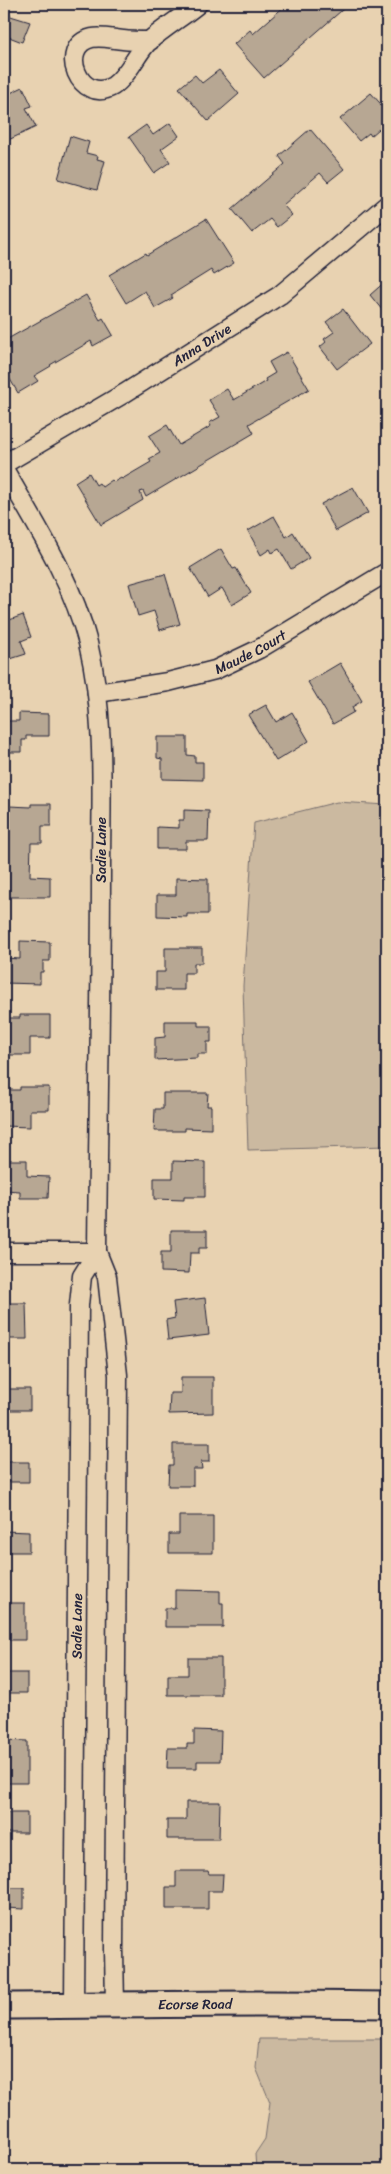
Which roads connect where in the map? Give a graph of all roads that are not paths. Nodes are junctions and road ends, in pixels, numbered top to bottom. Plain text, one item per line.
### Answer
1 (198, 4) edge
2 (150, 41) dead end
3 (387, 205) edge
4 (4, 464) edge
5 (4, 469) edge
6 (387, 572) edge
7 (97, 693) junction
8 (4, 1252) edge
9 (96, 1252) junction
10 (74, 2005) junction
11 (387, 2005) edge
12 (4, 2006) edge
13 (116, 2006) junction

1 - 2 street
3 - 4 street, Anna Drive
5 - 7 street, Sadie Lane
6 - 7 street, Maude Court
7 - 9 street, Sadie Lane
8 - 9 street
9 - 10 street, Sadie Lane
9 - 13 street, Sadie Lane
10 - 12 main road, Ecorse Road
10 - 13 main road, Ecorse Road
11 - 13 main road, Ecorse Road

